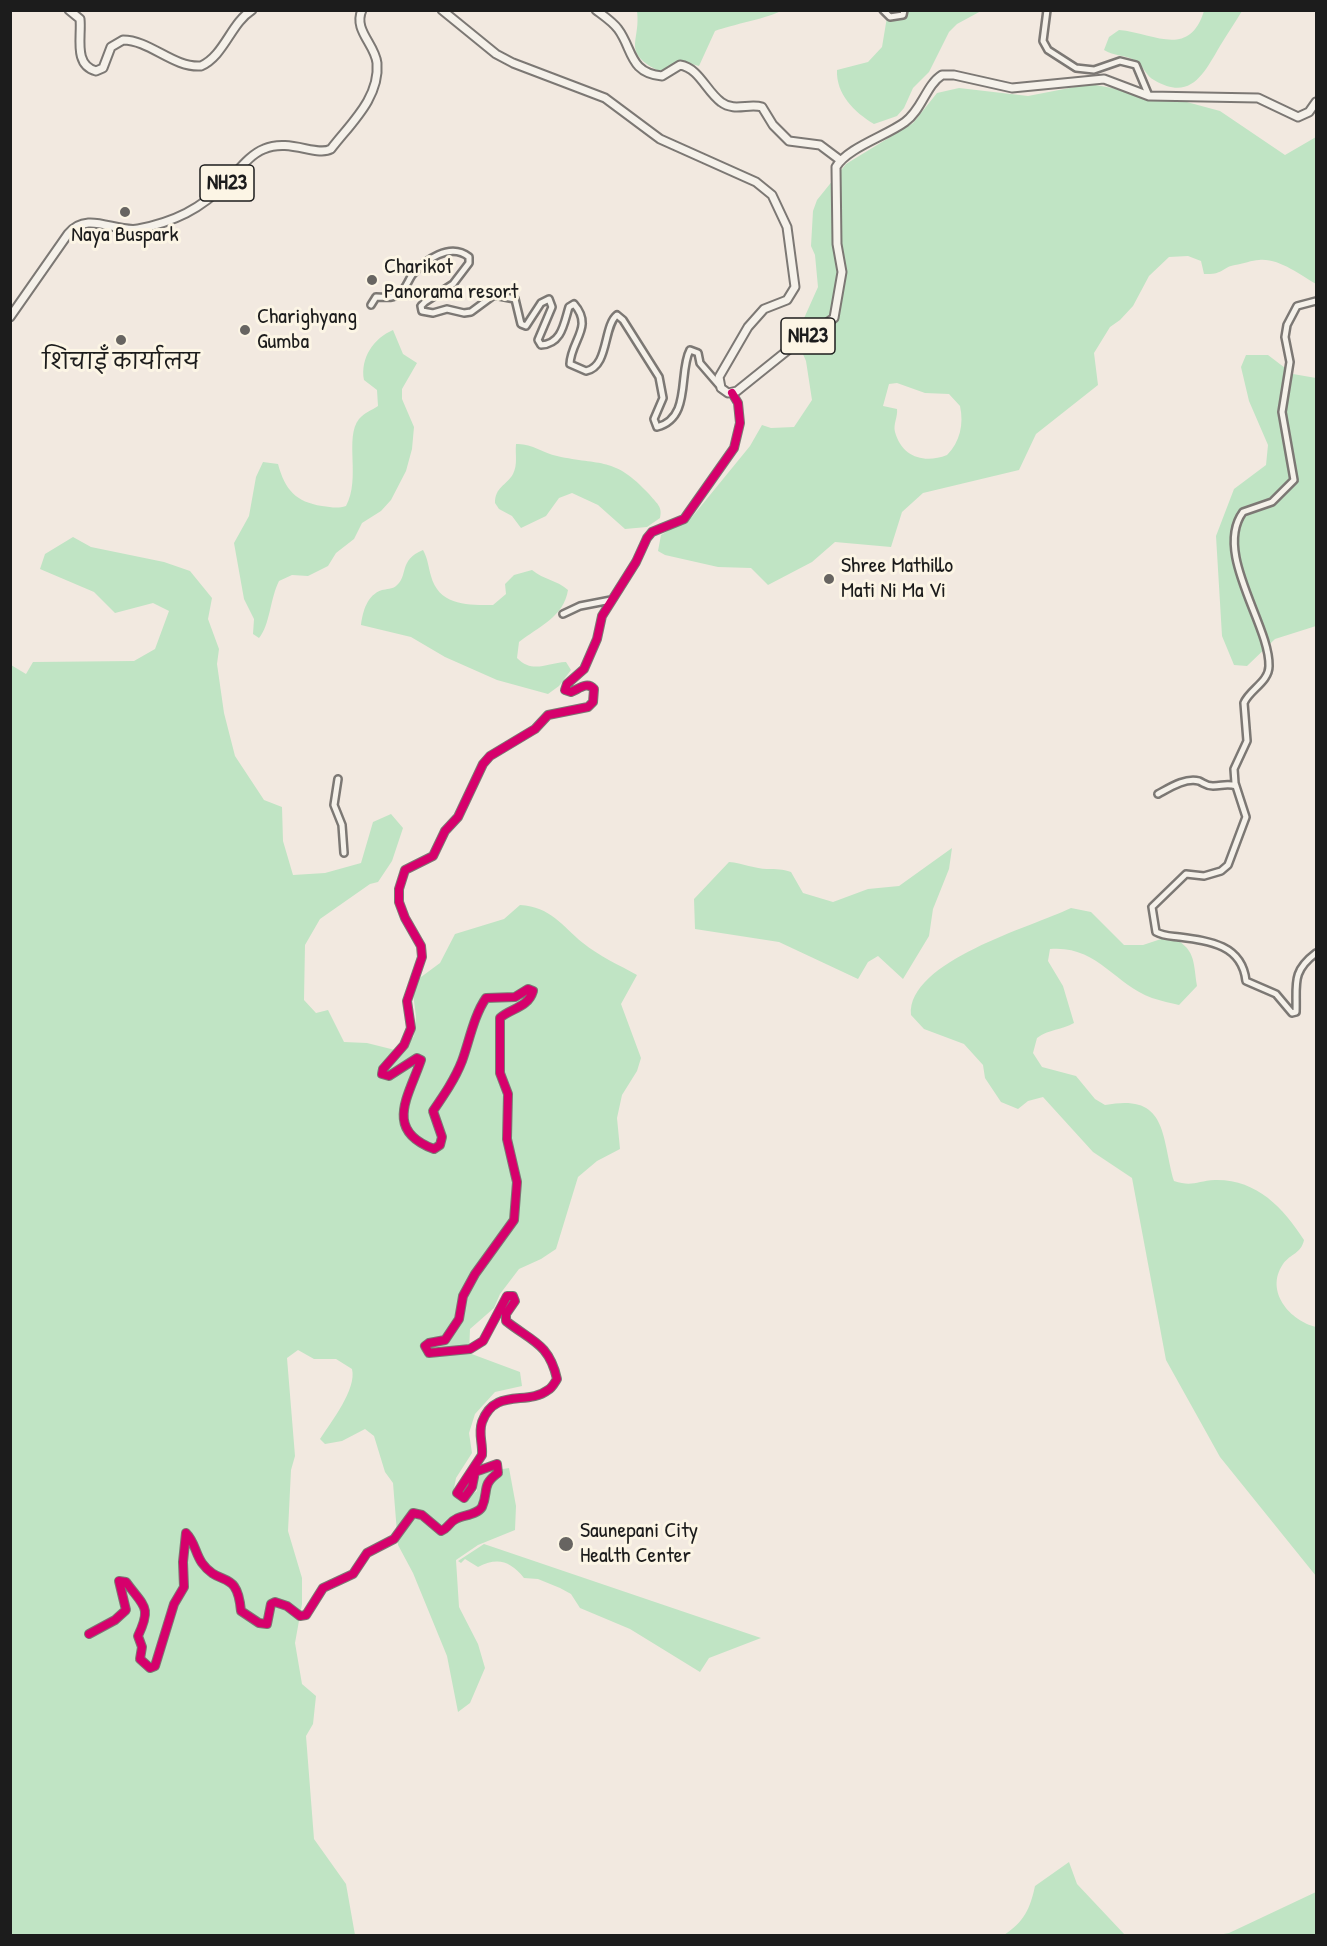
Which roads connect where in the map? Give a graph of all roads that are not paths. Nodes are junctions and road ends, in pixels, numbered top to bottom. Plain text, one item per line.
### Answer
1 (69, 10) edge
2 (252, 10) edge
3 (362, 10) edge
4 (442, 10) edge
5 (596, 10) edge
6 (883, 10) edge
7 (904, 10) edge
8 (1047, 10) edge
9 (1149, 96) junction
10 (1317, 102) edge
11 (840, 160) junction
12 (1317, 301) edge
13 (371, 305) dead end
14 (10, 317) edge
15 (720, 385) junction
16 (732, 393) junction
17 (611, 600) junction
18 (563, 614) dead end
19 (338, 779) dead end
20 (1236, 786) junction
21 (1158, 794) dead end
22 (344, 853) dead end
23 (1317, 953) edge
24 (89, 1634) dead end

1 - 2 main road
3 - 14 main road, NH23
4 - 15 main road, NH23
5 - 11 main road
6 - 7 street
8 - 9 street
9 - 10 main road
9 - 11 main road
11 - 16 main road, NH23
12 - 20 street
13 - 15 street
15 - 16 main road
16 - 17 street
17 - 18 street
17 - 24 street
19 - 22 street
20 - 21 street
20 - 23 street

